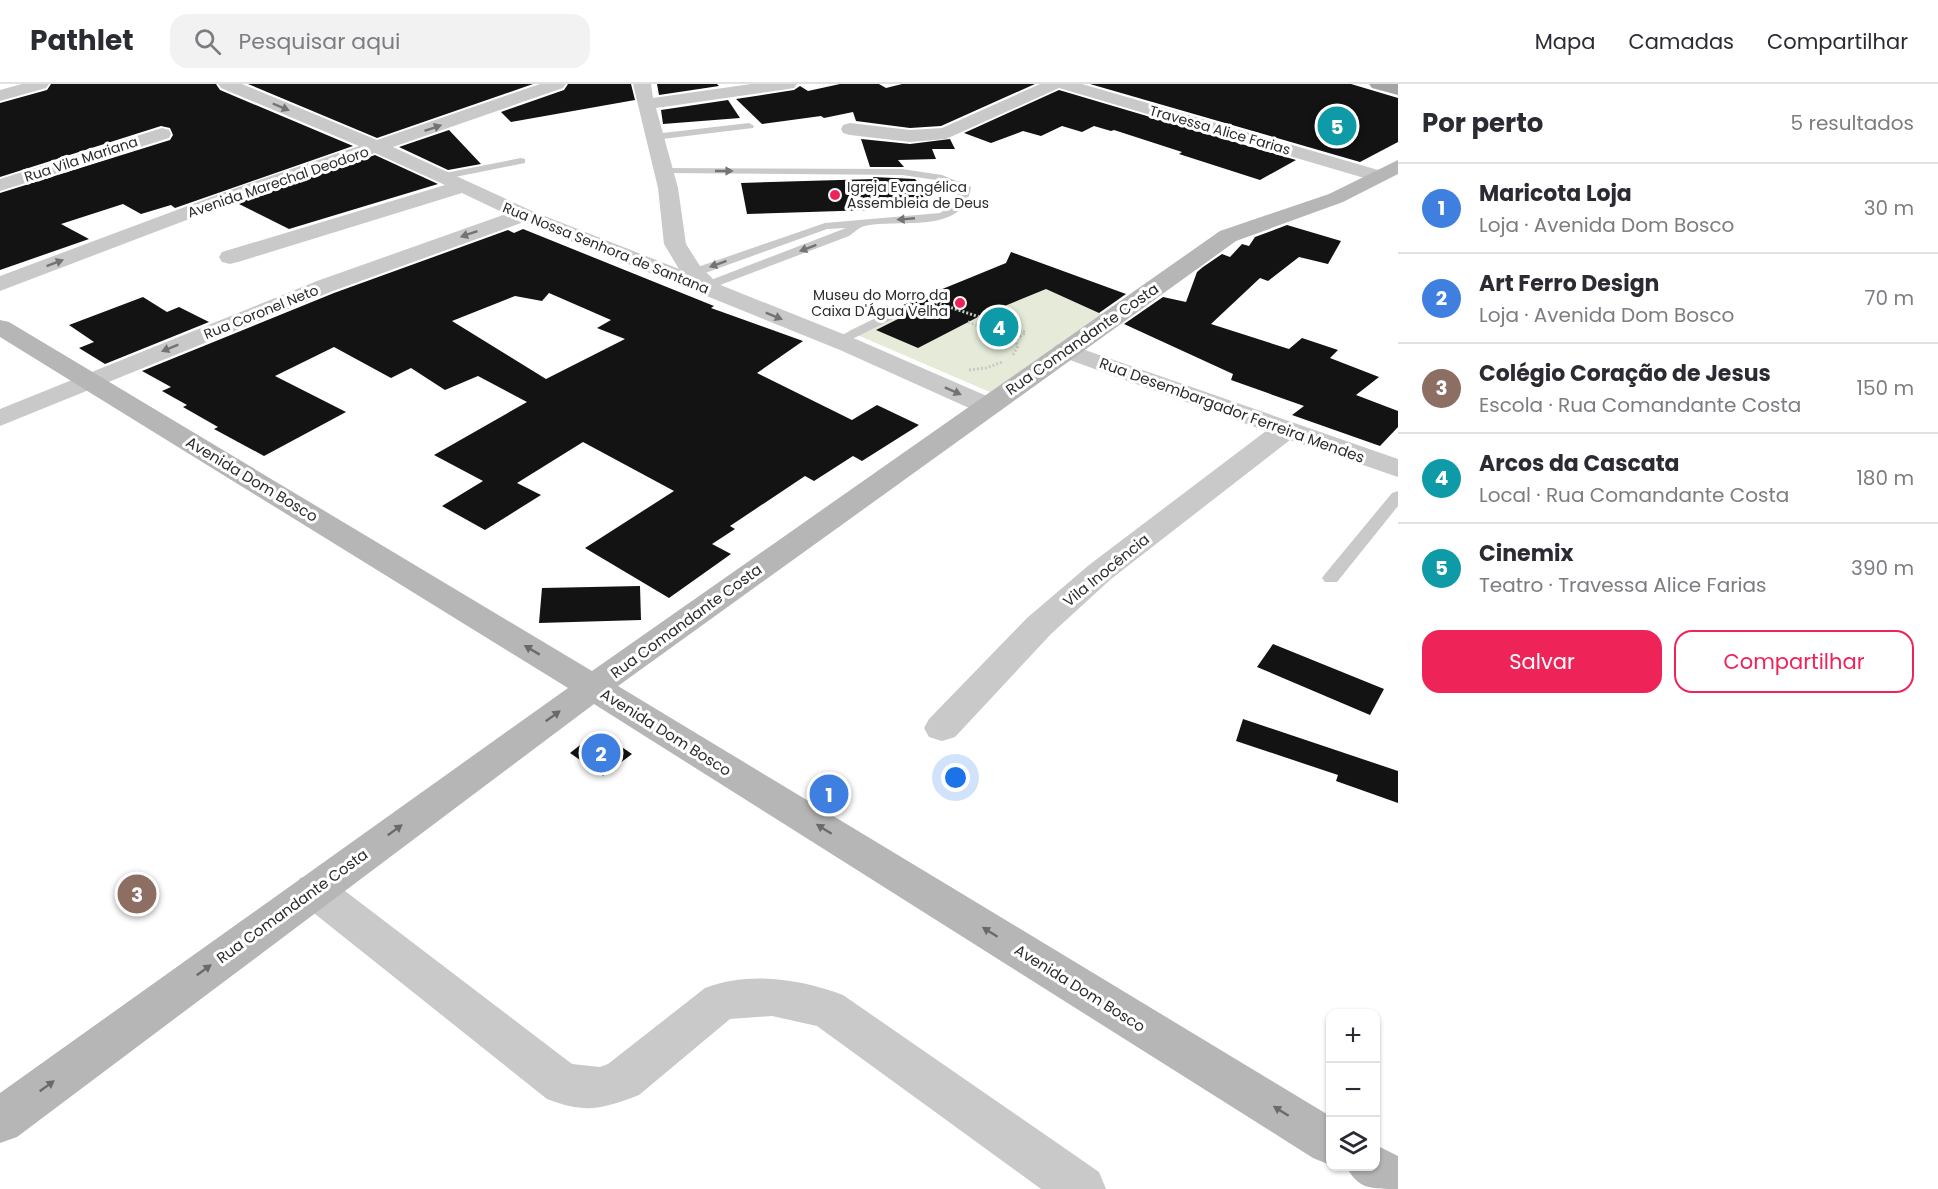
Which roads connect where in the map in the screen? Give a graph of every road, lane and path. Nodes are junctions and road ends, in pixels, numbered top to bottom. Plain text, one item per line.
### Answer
1 (40, 84) edge
2 (227, 84) edge
3 (557, 84) edge
4 (788, 84) edge
5 (1054, 84) edge
6 (1063, 84) edge
7 (1378, 84) edge
8 (1398, 90) edge
9 (644, 94) edge
10 (0, 96) edge
11 (749, 126) dead end
12 (850, 129) dead end
13 (162, 134) dead end
14 (654, 137) junction
15 (378, 147) junction
16 (521, 161) dead end
17 (665, 171) junction
18 (1388, 171) edge
19 (440, 177) junction
20 (0, 185) edge
21 (461, 187) junction
22 (525, 215) junction
23 (861, 223) junction
24 (673, 242) junction
25 (230, 257) dead end
26 (624, 257) junction
27 (0, 284) edge
28 (707, 284) junction
29 (894, 313) joint
30 (968, 322) dead end
31 (0, 327) edge
32 (837, 341) junction
33 (1065, 350) junction
34 (90, 380) junction
35 (987, 406) junction
36 (0, 418) edge
37 (1286, 430) junction
38 (1398, 469) edge
39 (1398, 495) edge
40 (1331, 579) dead end
41 (593, 687) junction
42 (942, 728) dead end
43 (314, 890) junction
44 (0, 1121) edge
45 (1326, 1140) edge
46 (1377, 1171) edge
47 (1398, 1184) edge
48 (1082, 1189) edge

1 - 10 street
2 -> 15 street, Rua Nossa Senhora de Santana
15 -> 3 street, Avenida Marechal Deodoro
4 - 9 street
5 - 12 street
6 - 18 street, Travessa Alice Farias
7 - 8 main road
9 - 14 street
11 - 14 lane
13 - 20 street, Rua Vila Mariana
14 - 17 street
15 - 19 street, Rua Nossa Senhora de Santana
27 -> 15 street, Avenida Marechal Deodoro
16 - 19 lane
17 -> 23 lane
17 - 24 street
18 - 33 street, Rua Comandante Costa
19 - 21 street, Rua Nossa Senhora de Santana
21 - 22 street, Rua Nossa Senhora de Santana
21 - 25 street
22 - 26 street, Rua Nossa Senhora de Santana
22 -> 34 street, Rua Coronel Neto
23 -> 28 lane
23 -> 28 lane
24 - 26 street
24 - 28 street
26 - 28 street, Rua Nossa Senhora de Santana
28 -> 32 street, Rua Nossa Senhora de Santana
29 - 30 path
29 - 32 lane
31 - 34 street, Avenida Dom Bosco
32 -> 35 street, Rua Nossa Senhora de Santana
33 - 35 street, Rua Comandante Costa
33 - 37 street, Rua Desembargador Ferreira Mendes
34 - 36 street, Rua Coronel Neto
41 -> 34 street, Avenida Dom Bosco
35 - 41 street, Rua Comandante Costa
37 - 38 street, Rua Desembargador Ferreira Mendes
37 - 42 street, Vila Inocência
39 - 40 lane
43 -> 41 street, Rua Comandante Costa
45 -> 41 street, Avenida Dom Bosco
44 -> 43 street, Rua Comandante Costa
43 - 48 street
46 - 47 street

